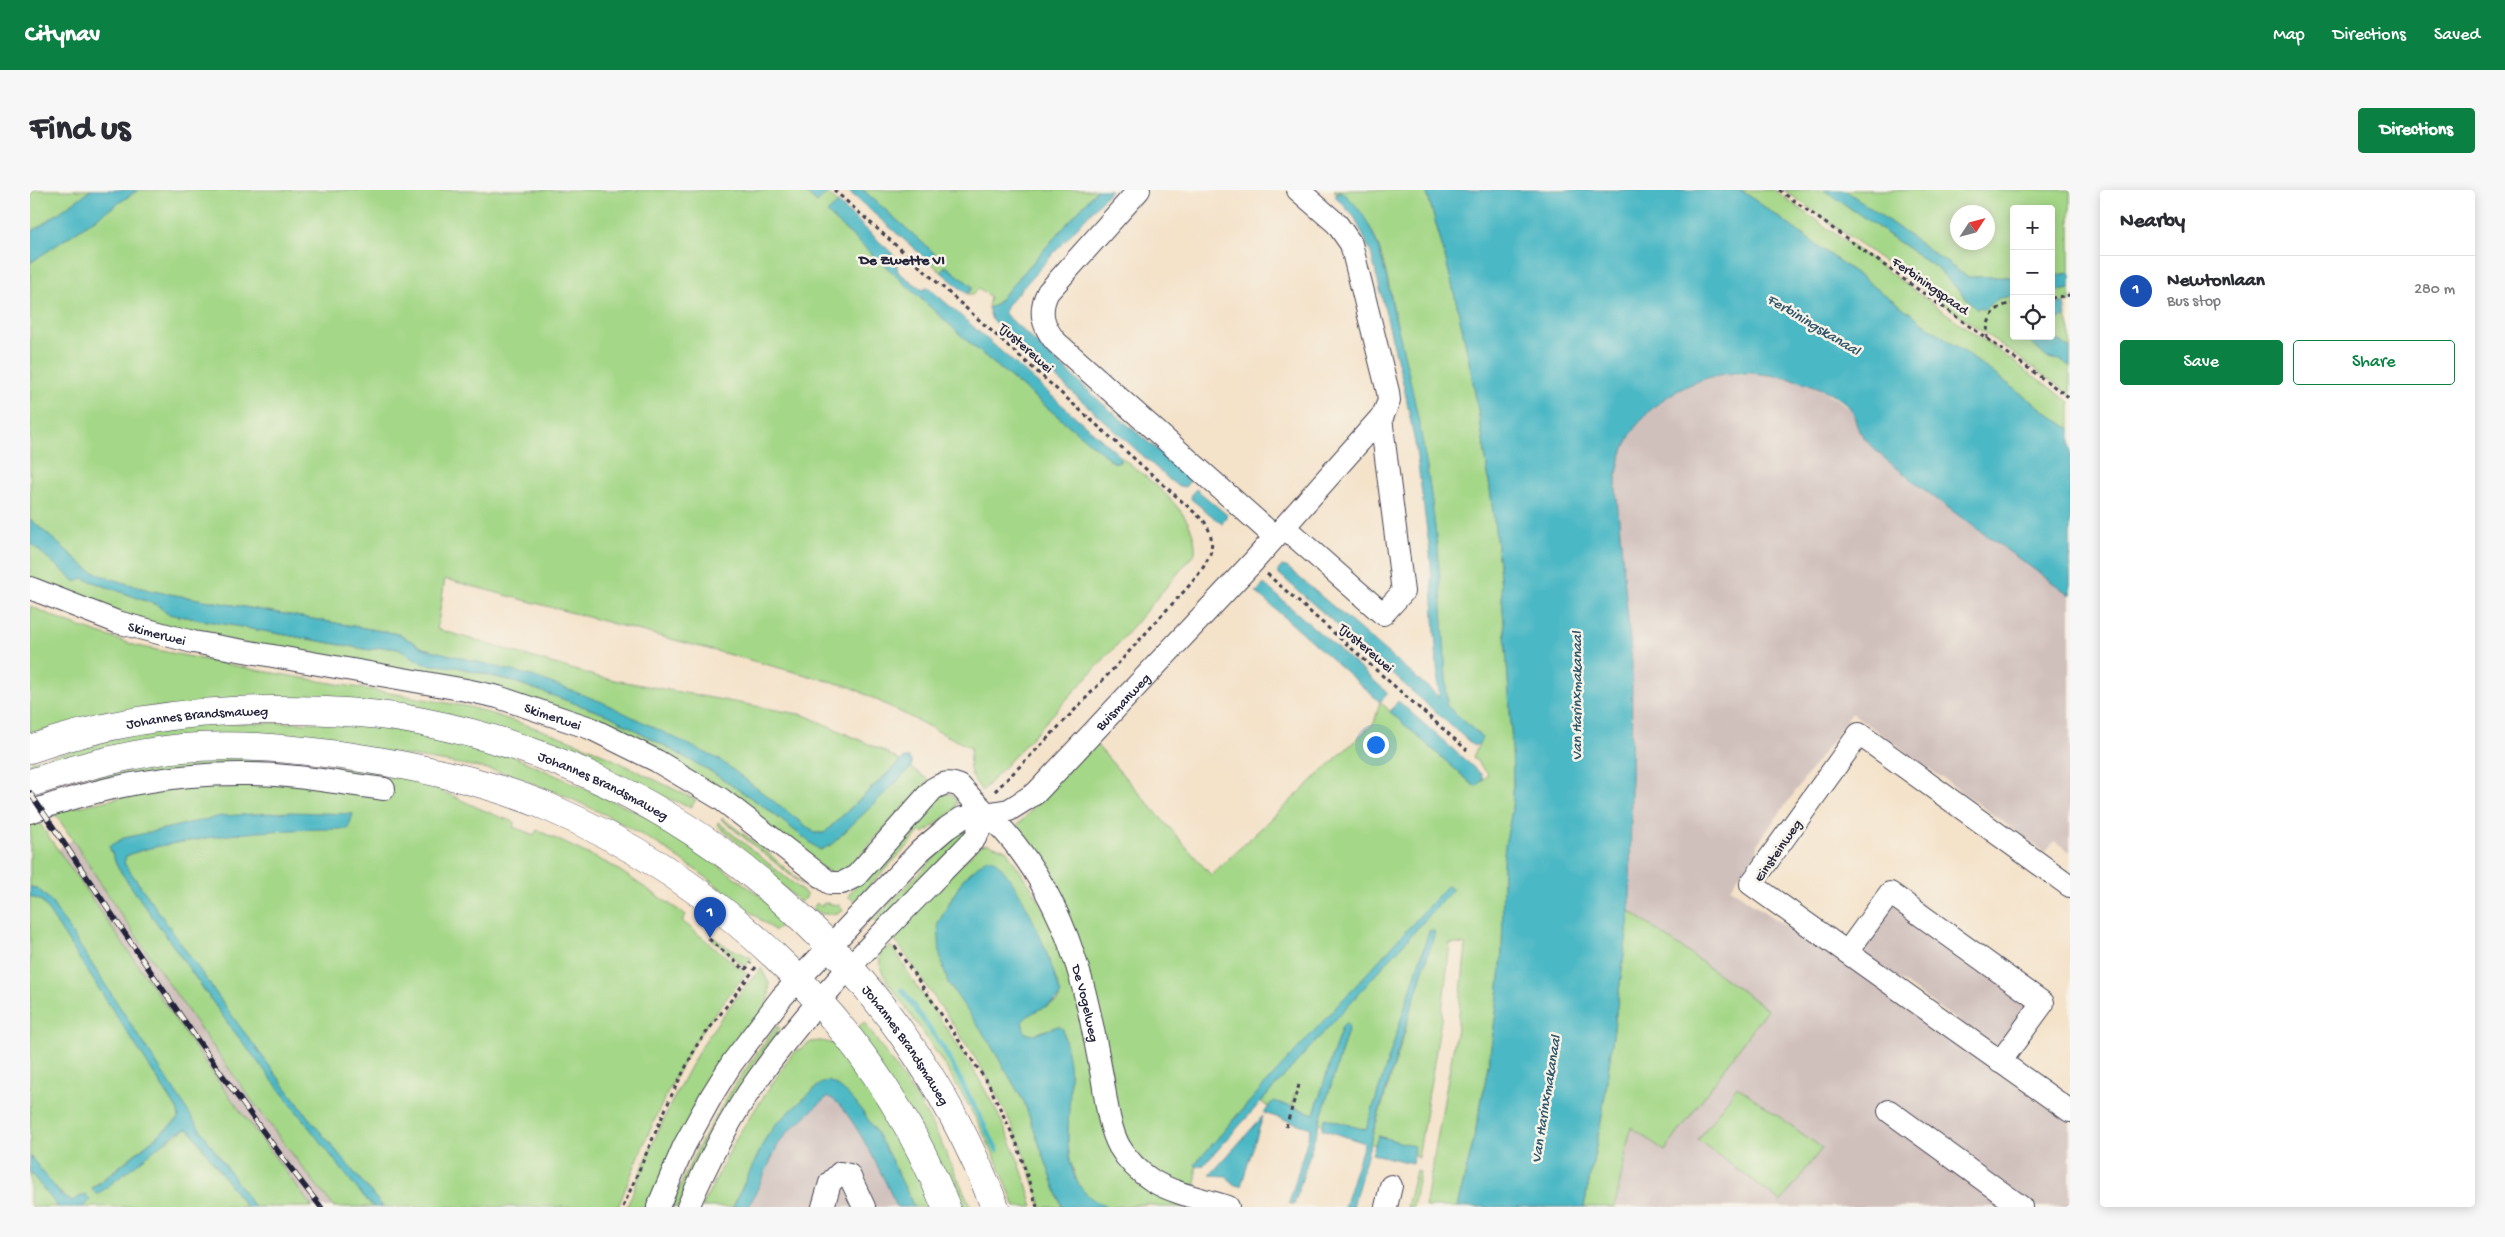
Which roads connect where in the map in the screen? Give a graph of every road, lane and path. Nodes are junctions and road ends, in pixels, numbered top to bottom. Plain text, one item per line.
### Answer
1 (834, 190) edge
2 (1139, 190) edge
3 (1298, 190) edge
4 (1779, 190) edge
5 (2070, 295) edge
6 (2055, 297) edge
7 (2010, 304) edge
8 (1987, 339) junction
9 (2070, 398) edge
10 (1381, 418) junction
11 (1280, 532) junction
12 (1249, 566) junction
13 (30, 588) edge
14 (30, 750) edge
15 (1467, 750) dead end
16 (396, 764) junction
17 (30, 783) edge
18 (30, 812) edge
19 (987, 815) junction
20 (2070, 886) edge
21 (709, 939) dead end
22 (891, 942) dead end
23 (831, 946) junction
24 (1847, 952) junction
25 (754, 960) dead end
26 (850, 967) junction
27 (745, 970) junction
28 (798, 979) junction
29 (818, 1001) junction
30 (2000, 1062) junction
31 (1299, 1085) dead end
32 (1890, 1112) dead end
33 (2070, 1112) edge
34 (1286, 1125) dead end
35 (623, 1207) edge
36 (658, 1207) edge
37 (688, 1207) edge
38 (823, 1207) edge
39 (864, 1207) edge
40 (946, 1207) edge
41 (995, 1207) edge
42 (1037, 1207) edge
43 (1228, 1207) edge
44 (2022, 1207) edge

1 - 19 path, Tjusterewei
2 - 11 street
3 - 10 street
4 - 8 path, Ferbiningspaad
5 - 6 path
7 - 8 path
8 - 9 path, Ferbiningspaad
10 - 11 street, Buismanweg
10 - 11 street
11 - 12 street, Buismanweg
12 - 15 path, Tjusterewei
12 - 19 street, Buismanweg
13 - 19 street, Skimerwei
14 - 23 main road, Johannes Brandsmaweg
16 - 17 main road, Johannes Brandsmaweg
16 - 18 street
16 - 28 main road, Johannes Brandsmaweg
19 - 23 street, Buismanweg
19 - 26 street
19 - 43 street, De Vogelweg
20 - 24 street, Einsteinweg
21 - 27 path
22 - 42 path
23 - 26 main road, Johannes Brandsmaweg
23 - 28 street, Buismanweg
24 - 30 street, Einsteinweg
24 - 30 street
25 - 27 path
26 - 29 street
26 - 41 main road, Johannes Brandsmaweg
27 - 35 path
28 - 29 main road, Johannes Brandsmaweg
28 - 36 street, Buismanweg
29 - 37 street
29 - 40 main road, Johannes Brandsmaweg
30 - 33 street, Einsteinweg
31 - 34 path
32 - 44 street
38 - 39 street

